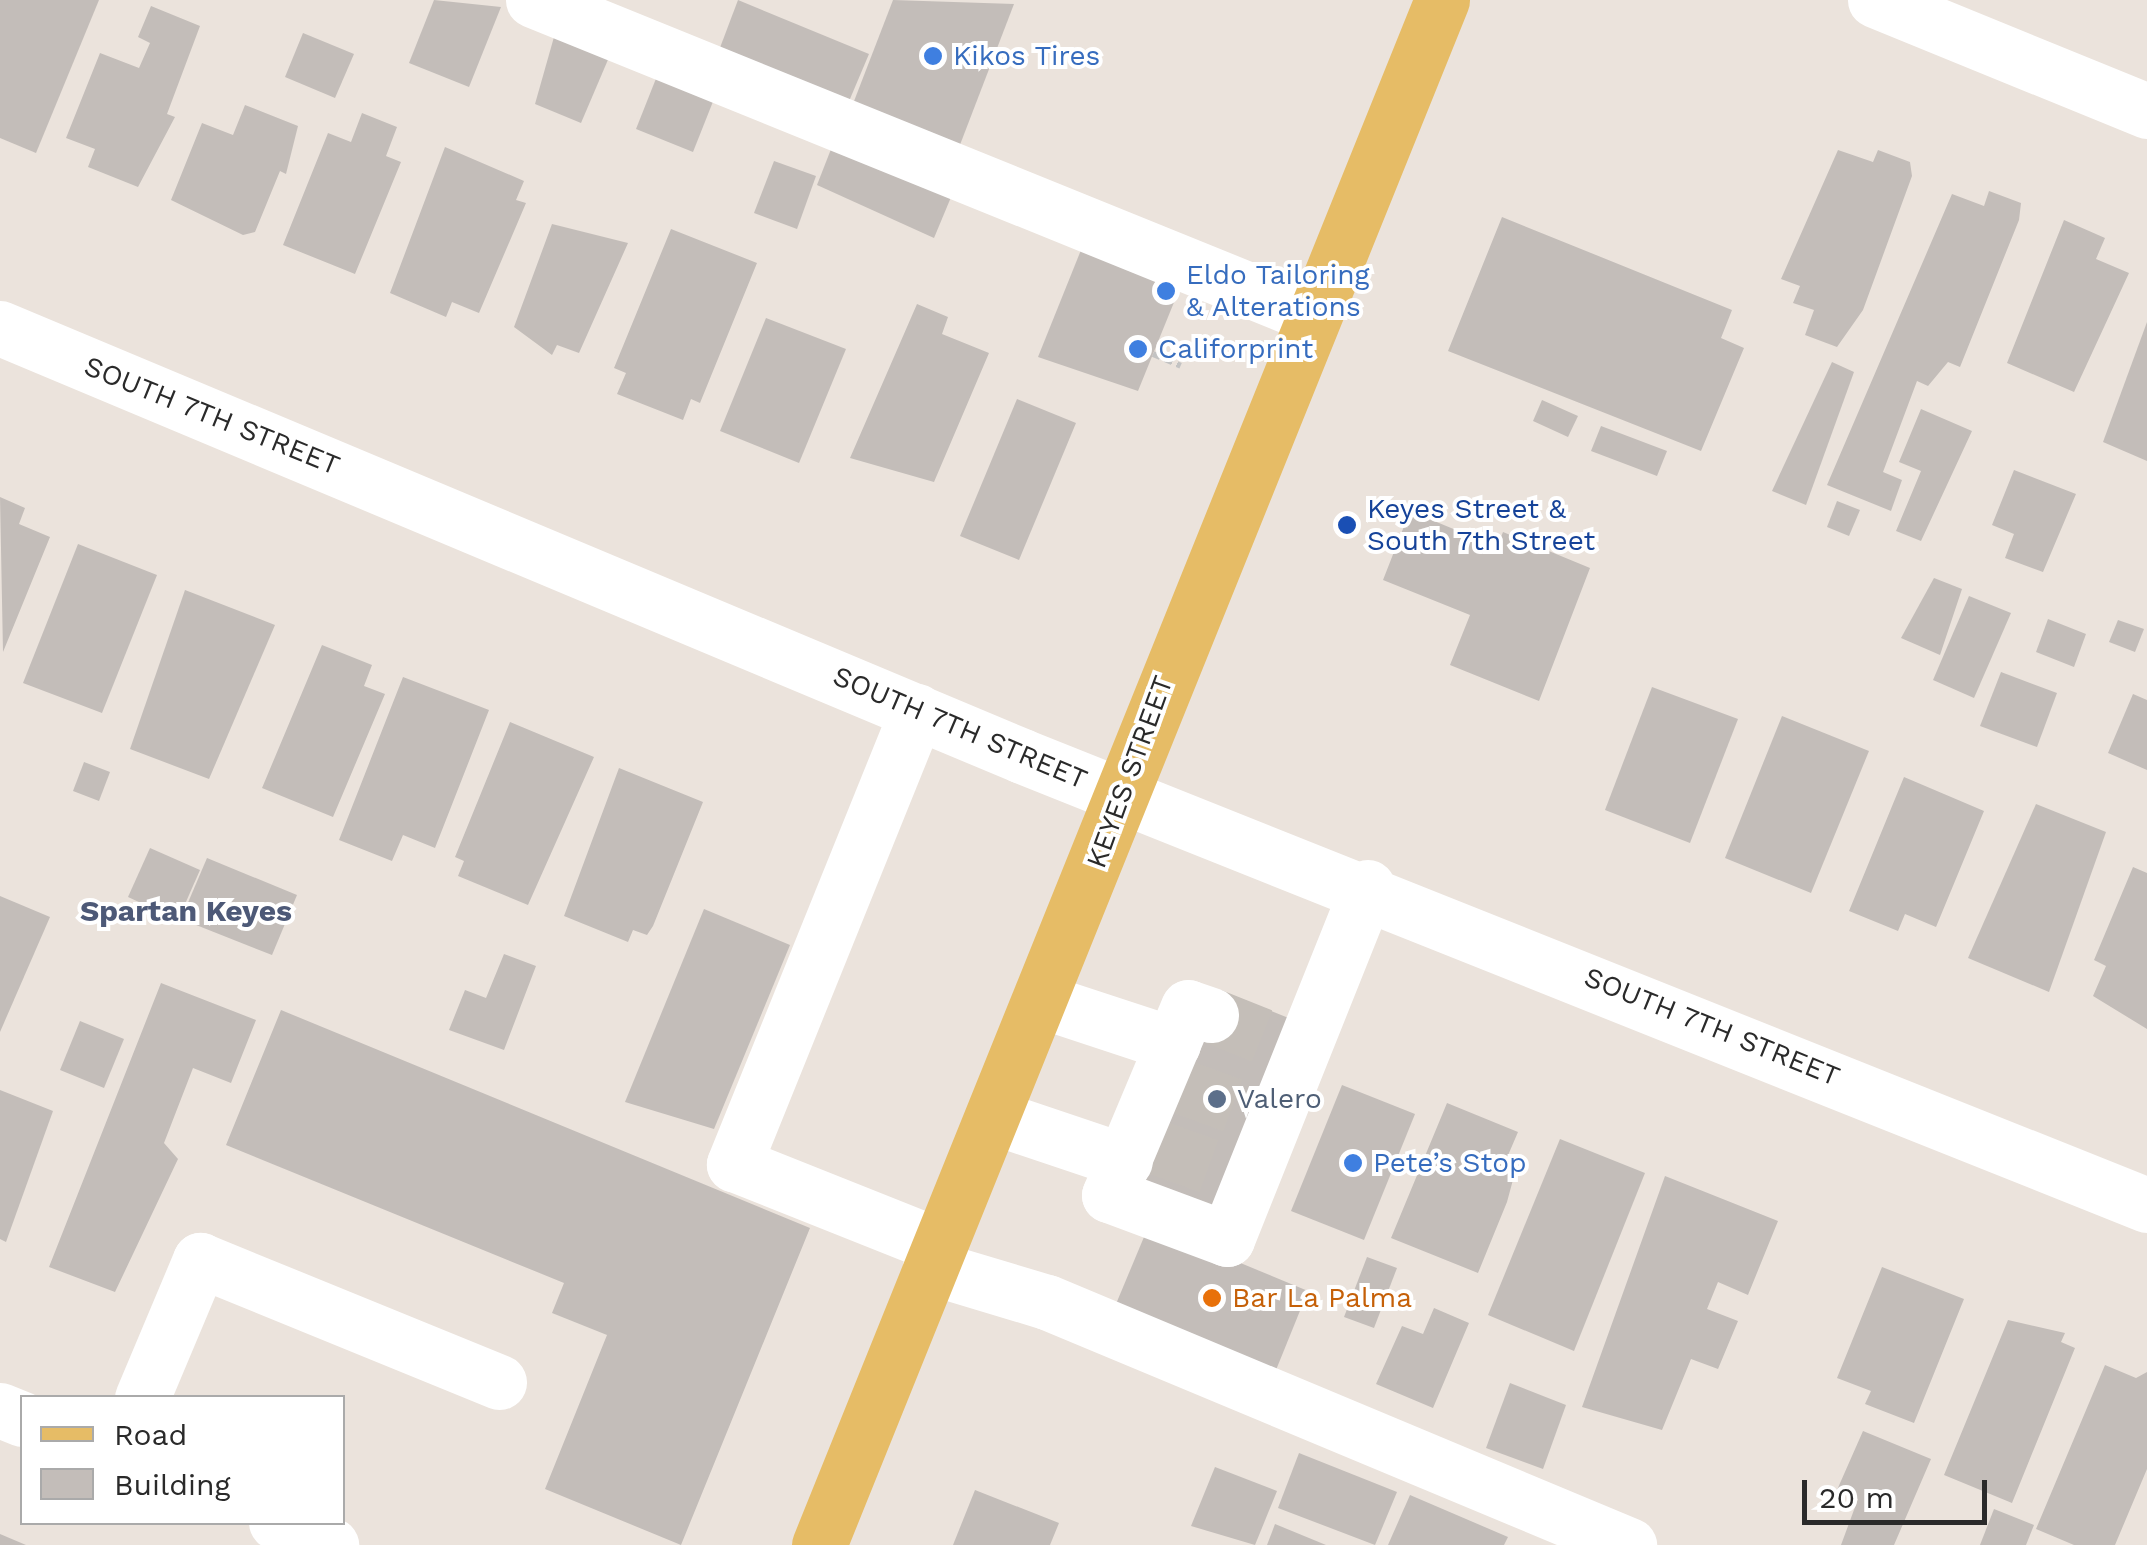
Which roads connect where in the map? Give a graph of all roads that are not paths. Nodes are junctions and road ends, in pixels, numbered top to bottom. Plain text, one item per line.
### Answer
1 (533, 0) edge
2 (1442, 0) edge
3 (1875, 0) edge
4 (2147, 111) edge
5 (1313, 316) junction
6 (0, 328) edge
7 (917, 711) junction
8 (1116, 794) junction
9 (1368, 887) junction
10 (1040, 1000) junction
11 (994, 1117) junction
12 (1139, 1148) junction
13 (2147, 1205) edge
14 (935, 1256) junction
15 (500, 1382) dead end
16 (143, 1395) edge
17 (819, 1545) edge
18 (1629, 1545) edge

1 - 5 street
2 - 5 main road, KEYES STREET
3 - 4 street
5 - 8 main road, KEYES STREET
6 - 7 street, SOUTH 7TH STREET
7 - 8 street, SOUTH 7TH STREET
7 - 14 street
8 - 9 street, SOUTH 7TH STREET
8 - 10 main road, KEYES STREET
9 - 12 street
9 - 13 street, SOUTH 7TH STREET
10 - 11 main road, KEYES STREET
10 - 12 street
11 - 12 street
11 - 14 main road, KEYES STREET
14 - 17 main road, KEYES STREET
14 - 18 street
15 - 16 street

